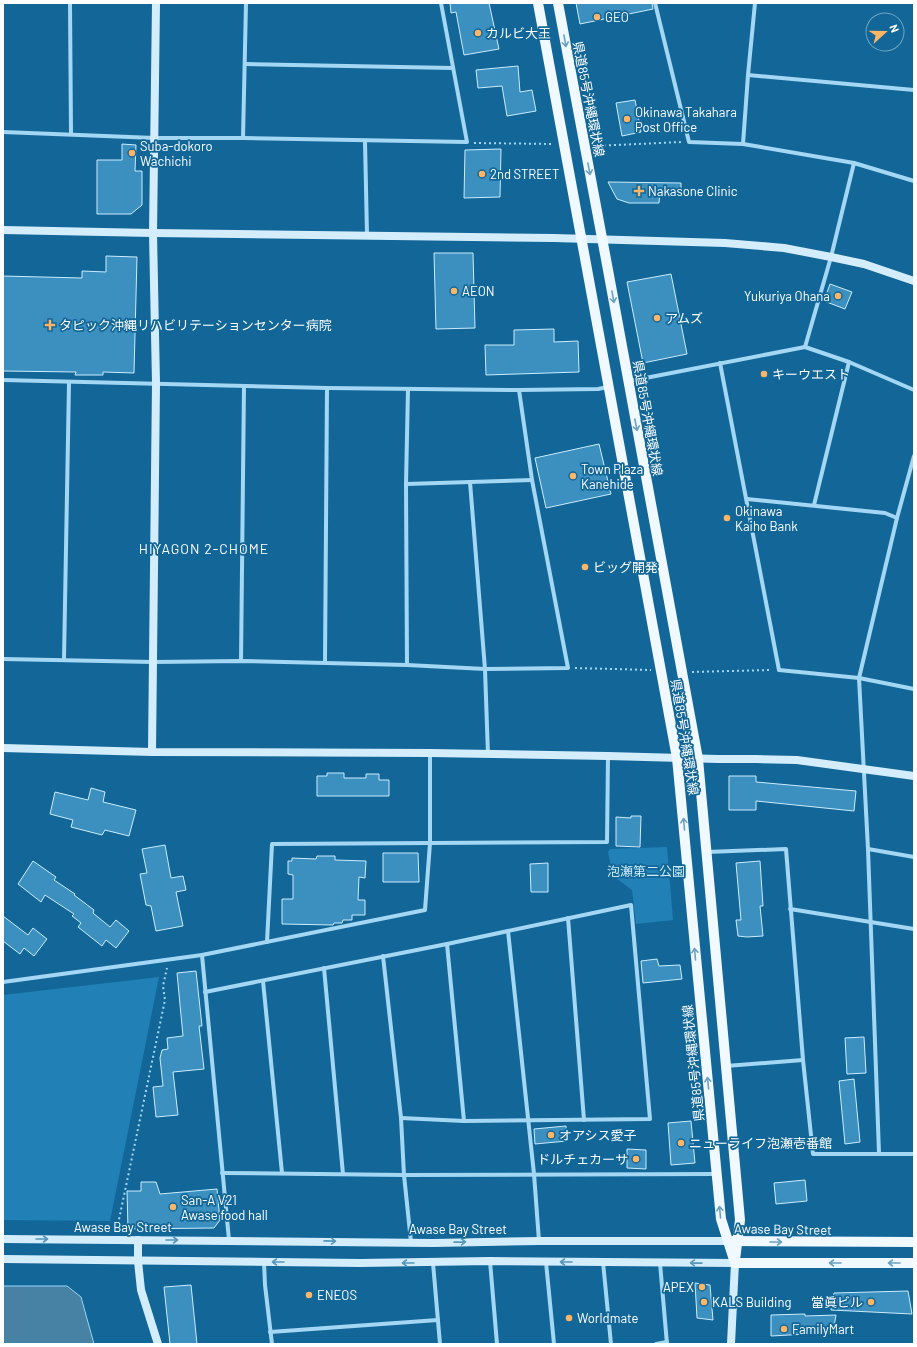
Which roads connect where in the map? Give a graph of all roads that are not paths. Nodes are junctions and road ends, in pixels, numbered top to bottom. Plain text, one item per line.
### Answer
1 (70, 3) edge
2 (156, 3) edge
3 (246, 3) edge
4 (441, 3) edge
5 (538, 3) edge
6 (558, 3) edge
7 (655, 3) edge
8 (755, 3) edge
9 (245, 64) junction
10 (454, 68) junction
11 (748, 75) junction
12 (914, 90) edge
13 (3, 132) edge
14 (71, 134) junction
15 (155, 138) junction
16 (242, 138) junction
17 (366, 141) junction
18 (743, 144) junction
19 (854, 163) junction
20 (914, 181) edge
21 (3, 230) edge
22 (153, 233) junction
23 (367, 235) junction
24 (581, 239) junction
25 (602, 240) junction
26 (831, 257) junction
27 (914, 281) edge
28 (805, 347) junction
29 (720, 362) junction
30 (849, 362) junction
31 (3, 380) edge
32 (628, 381) junction
33 (69, 382) junction
34 (156, 383) junction
35 (244, 386) junction
36 (608, 387) junction
37 (327, 388) junction
38 (408, 389) junction
39 (519, 390) junction
40 (914, 390) edge
41 (914, 456) edge
42 (532, 480) junction
43 (470, 482) junction
44 (406, 484) junction
45 (747, 499) junction
46 (814, 505) junction
47 (897, 518) junction
48 (3, 658) edge
49 (64, 659) junction
50 (241, 661) junction
51 (153, 662) junction
52 (325, 663) junction
53 (407, 664) junction
54 (485, 669) junction
55 (859, 678) junction
56 (914, 689) edge
57 (3, 748) edge
58 (152, 752) junction
59 (430, 753) junction
60 (488, 755) junction
61 (608, 756) junction
62 (677, 758) junction
63 (698, 759) junction
64 (864, 769) junction
65 (914, 776) edge
66 (430, 843) junction
67 (868, 850) junction
68 (706, 852) junction
69 (914, 857) edge
70 (790, 909) junction
71 (568, 918) junction
72 (871, 922) junction
73 (914, 929) edge
74 (508, 930) junction
75 (267, 942) junction
76 (447, 944) junction
77 (202, 954) junction
78 (383, 956) junction
79 (324, 968) junction
80 (264, 981) junction
81 (3, 982) edge
82 (206, 992) junction
83 (803, 1060) junction
84 (726, 1066) junction
85 (401, 1118) junction
86 (584, 1120) junction
87 (464, 1121) junction
88 (528, 1121) junction
89 (878, 1153) junction
90 (914, 1154) edge
91 (222, 1172) junction
92 (282, 1173) junction
93 (343, 1174) junction
94 (534, 1174) junction
95 (717, 1174) junction
96 (404, 1175) junction
97 (3, 1239) edge
98 (138, 1240) junction
99 (229, 1240) junction
100 (538, 1241) junction
101 (733, 1241) junction
102 (410, 1242) junction
103 (914, 1242) edge
104 (3, 1259) edge
105 (138, 1261) junction
106 (490, 1261) junction
107 (264, 1262) junction
108 (546, 1262) junction
109 (603, 1262) junction
110 (660, 1262) junction
111 (433, 1263) junction
112 (735, 1263) junction
113 (914, 1263) edge
114 (438, 1320) junction
115 (270, 1332) junction
116 (667, 1343) edge
117 (158, 1344) edge
118 (272, 1344) edge
119 (440, 1344) edge
120 (498, 1344) edge
121 (554, 1344) edge
122 (611, 1344) edge
123 (656, 1344) edge
124 (731, 1344) edge

1 - 14 street
2 - 15 street
3 - 9 street
4 - 10 street
5 - 24 main road, 県道85号沖縄環状線
6 -> 25 main road, 県道85号沖縄環状線
7 - 18 street
8 - 11 street
9 - 10 street
9 - 16 street
10 - 17 street
11 - 12 street
11 - 18 street
13 - 14 street
14 - 15 street
15 - 16 street
15 - 22 street
16 - 17 street
17 - 23 street
18 - 19 street
19 - 20 street
19 - 26 street
21 - 22 street
22 - 23 street
22 - 34 street
23 - 24 street
24 - 25 street
24 - 36 main road, 県道85号沖縄環状線
25 - 26 street
25 -> 32 main road, 県道85号沖縄環状線
26 - 27 street
26 - 28 street
28 - 29 street
28 - 30 street
29 - 32 street
29 - 45 street
30 - 40 street
30 - 46 street
31 - 33 street
32 -> 63 main road, 県道85号沖縄環状線
33 - 34 street
33 - 49 street
34 - 35 street
34 - 51 street
35 - 37 street
35 - 50 street
36 - 39 street
36 - 62 main road, 県道85号沖縄環状線
37 - 38 street
37 - 52 street
38 - 39 street
38 - 44 street
39 - 42 street
41 - 47 street
42 - 43 street
42 - 54 street
43 - 44 street
43 - 54 street
44 - 53 street
45 - 46 street
45 - 55 street
46 - 47 street
47 - 55 street
48 - 49 street
49 - 51 street
50 - 51 street
50 - 52 street
51 - 58 street
52 - 53 street
53 - 54 street
54 - 60 street
55 - 56 street
55 - 64 street
57 - 58 street
58 - 59 street
59 - 60 street
59 - 66 street
60 - 61 street
61 - 62 street
61 - 66 street
62 - 63 street
95 -> 62 main road, 県道85号沖縄環状線
63 - 64 street
63 - 68 main road, 県道85号沖縄環状線
64 - 65 street
64 - 67 street
66 - 75 street
66 - 75 street
67 - 69 street
67 - 72 street
68 - 70 street
68 - 84 main road, 県道85号沖縄環状線
70 - 72 street
70 - 83 street
71 - 74 street
71 - 86 street
71 - 86 street
72 - 73 street
72 - 89 street
74 - 76 street
74 - 88 street
75 - 77 street
76 - 78 street
76 - 87 street
77 - 81 street
77 - 82 street
78 - 79 street
78 - 85 street
79 - 80 street
79 - 93 street
80 - 82 street
80 - 92 street
82 - 91 street
83 - 84 street
83 - 89 street
84 - 101 main road, 県道85号沖縄環状線
85 - 87 street
85 - 96 street
86 - 88 street
87 - 88 street
88 - 94 street
89 - 90 street
91 - 92 street
91 - 99 street
92 - 93 street
93 - 96 street
94 - 95 street
94 - 96 street
94 - 100 street
101 -> 95 main road, 県道85号沖縄環状線
96 - 102 street
97 -> 98 street, Awase Bay Street
98 -> 99 street, Awase Bay Street
98 - 105 street
99 -> 102 street, Awase Bay Street
100 - 101 street, Awase Bay Street
102 -> 100 street, Awase Bay Street
101 -> 103 main road, Awase Bay Street
101 - 112 main road, 県道85号沖縄環状線
104 - 105 street
105 - 107 street
105 - 117 street
106 - 108 street
106 - 111 street
106 - 120 street
111 -> 107 street
107 - 115 street
109 -> 108 street
108 - 121 street
109 - 110 street
109 - 122 street
112 -> 110 street
110 - 116 street
111 - 114 street
113 -> 112 main road
112 - 124 street
114 - 115 street
114 - 119 street
115 - 118 street
116 - 123 street

